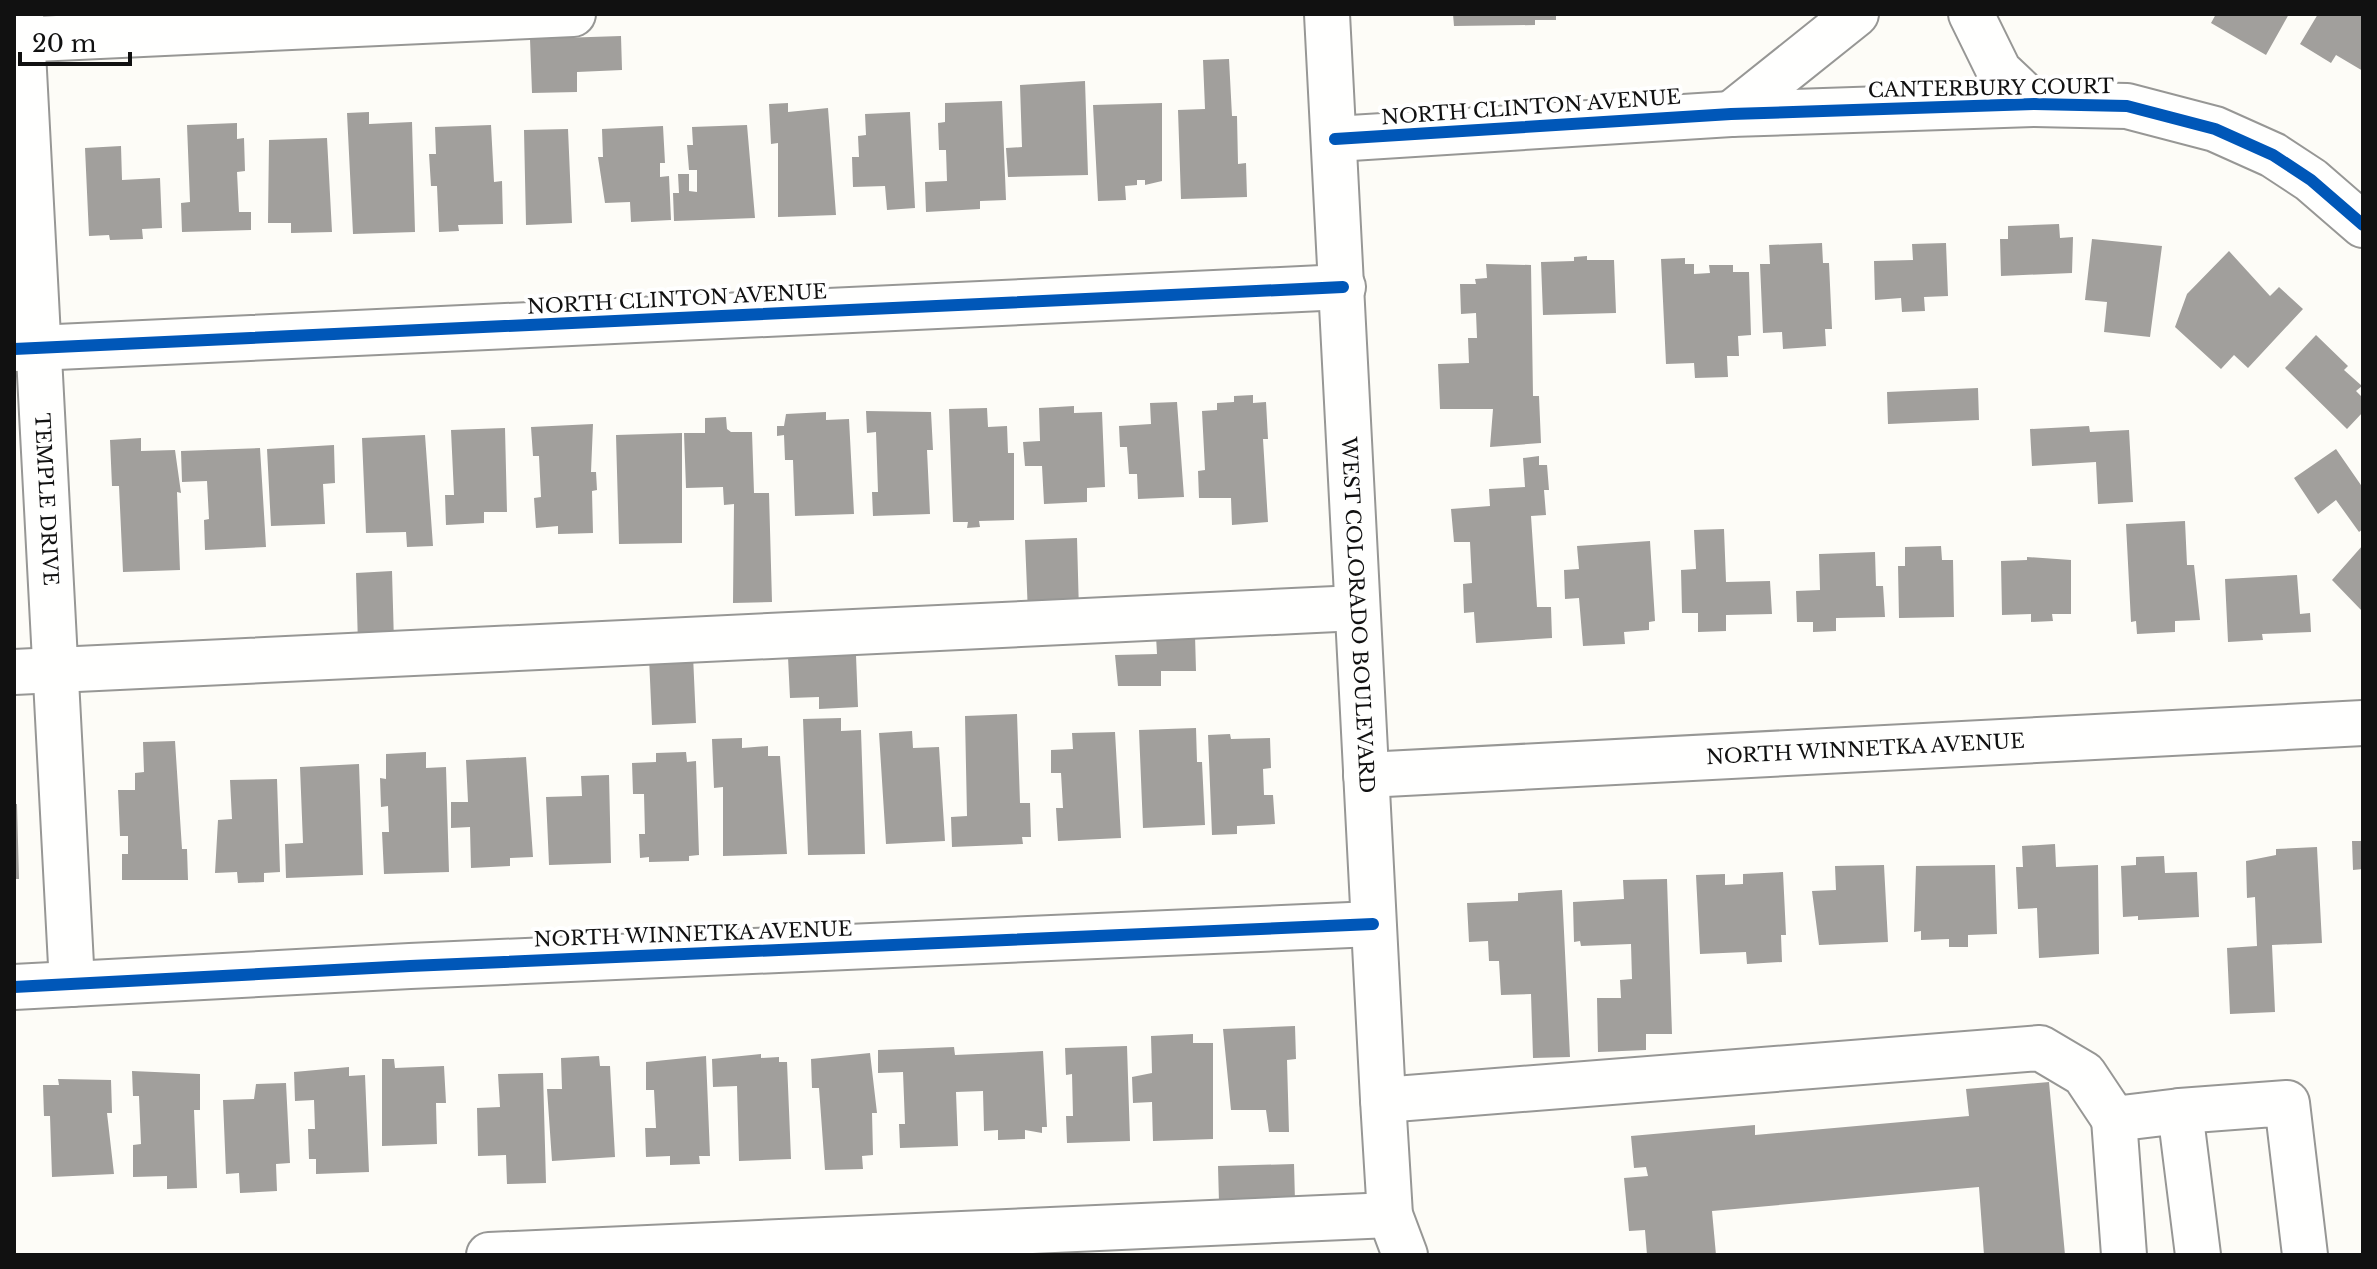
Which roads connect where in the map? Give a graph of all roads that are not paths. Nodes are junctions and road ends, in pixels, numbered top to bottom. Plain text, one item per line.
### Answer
1 (573, 14) edge
2 (1327, 14) edge
3 (1856, 14) edge
4 (1971, 14) edge
5 (19, 31) edge
6 (2034, 104) junction
7 (1731, 114) junction
8 (1335, 139) junction
9 (2363, 225) edge
10 (1343, 287) junction
11 (25, 349) edge
12 (1357, 608) junction
13 (34, 671) edge
14 (2363, 723) edge
15 (1366, 775) junction
16 (1373, 924) junction
17 (72, 984) junction
18 (14, 987) edge
19 (1383, 1100) junction
20 (2180, 1111) junction
21 (2114, 1119) junction
22 (1384, 1235) edge
23 (489, 1255) edge
24 (1405, 1255) edge
25 (2124, 1255) edge
26 (2198, 1255) edge
27 (2305, 1255) edge

1 - 5 street
2 - 8 street, WEST COLORADO BOULEVARD
3 - 7 street
4 - 6 street, CANTERBURY COURT
5 - 11 street, TEMPLE DRIVE
6 - 7 street, CANTERBURY COURT
6 - 9 street, CANTERBURY COURT
7 - 8 street, NORTH CLINTON AVENUE
8 - 10 street, WEST COLORADO BOULEVARD
10 - 11 street, NORTH CLINTON AVENUE
10 - 12 street, WEST COLORADO BOULEVARD
11 - 13 street, TEMPLE DRIVE
12 - 13 street
12 - 15 street, WEST COLORADO BOULEVARD
13 - 17 street, TEMPLE DRIVE
14 - 15 street, NORTH WINNETKA AVENUE
15 - 16 street, WEST COLORADO BOULEVARD
16 - 17 street, NORTH WINNETKA AVENUE
16 - 19 street, WEST COLORADO BOULEVARD
17 - 18 street, NORTH WINNETKA AVENUE
19 - 21 street
19 - 22 street, WEST COLORADO BOULEVARD
20 - 21 street
20 - 26 street
20 - 27 street
21 - 25 street
22 - 23 street
22 - 24 street, WEST COLORADO BOULEVARD

